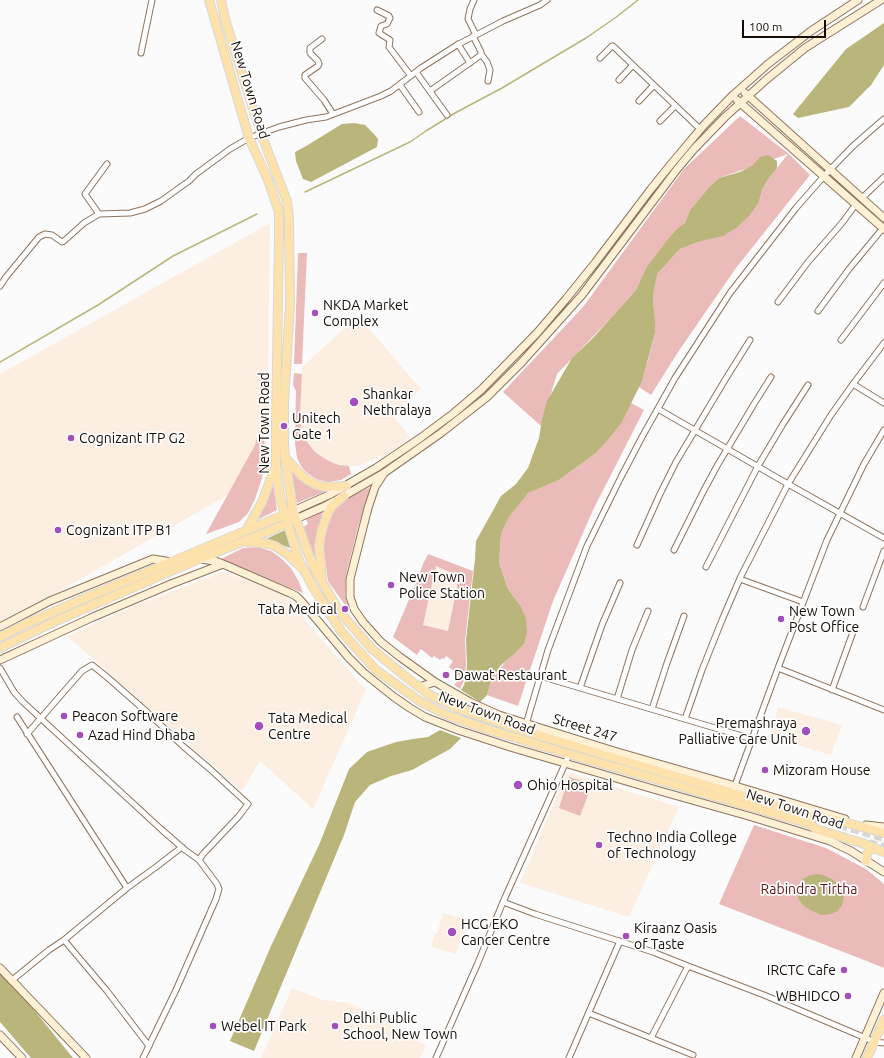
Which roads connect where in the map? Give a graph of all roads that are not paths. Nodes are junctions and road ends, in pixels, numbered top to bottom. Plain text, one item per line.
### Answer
1 (152, 0) edge
2 (209, 0) edge
3 (221, 0) edge
4 (474, 0) edge
5 (547, 0) edge
6 (858, 0) edge
7 (881, 0) edge
8 (377, 10) dead end
9 (474, 36) junction
10 (322, 39) dead end
11 (458, 44) junction
12 (141, 53) dead end
13 (481, 54) junction
14 (600, 58) dead end
15 (470, 63) junction
16 (633, 65) junction
17 (413, 74) junction
18 (619, 80) dead end
19 (488, 81) dead end
20 (400, 85) junction
21 (654, 85) junction
22 (741, 89) junction
23 (430, 91) junction
24 (733, 95) junction
25 (748, 96) junction
26 (639, 100) dead end
27 (740, 102) junction
28 (675, 106) junction
29 (419, 112) dead end
30 (333, 114) junction
31 (446, 115) dead end
32 (884, 119) edge
33 (660, 121) dead end
34 (700, 130) junction
35 (261, 133) junction
36 (249, 138) junction
37 (107, 164) dead end
38 (830, 170) junction
39 (824, 176) junction
40 (884, 177) edge
41 (862, 198) junction
42 (856, 204) junction
43 (99, 214) junction
44 (884, 218) edge
45 (883, 229) edge
46 (884, 283) edge
47 (0, 286) edge
48 (778, 302) dead end
49 (818, 311) dead end
50 (750, 340) dead end
51 (841, 340) dead end
52 (884, 343) edge
53 (771, 377) dead end
54 (853, 384) junction
55 (808, 385) dead end
56 (481, 390) junction
57 (487, 397) junction
58 (884, 403) edge
59 (658, 409) junction
60 (695, 430) junction
61 (884, 430) edge
62 (728, 449) junction
63 (285, 457) junction
64 (758, 466) junction
65 (276, 467) junction
66 (384, 473) junction
67 (788, 484) junction
68 (346, 486) junction
69 (344, 496) junction
70 (293, 511) junction
71 (839, 512) junction
72 (286, 518) junction
73 (296, 519) junction
74 (248, 529) junction
75 (884, 538) edge
76 (241, 542) junction
77 (637, 545) dead end
78 (674, 550) dead end
79 (884, 551) edge
80 (200, 559) junction
81 (172, 562) junction
82 (223, 564) junction
83 (706, 567) dead end
84 (303, 569) junction
85 (740, 579) junction
86 (323, 583) junction
87 (620, 583) dead end
88 (803, 602) junction
89 (863, 607) dead end
90 (648, 611) dead end
91 (684, 616) dead end
92 (346, 619) junction
93 (361, 620) junction
94 (0, 627) edge
95 (853, 632) dead end
96 (0, 637) edge
97 (0, 648) edge
98 (0, 660) edge
99 (0, 668) edge
100 (778, 668) junction
101 (540, 676) junction
102 (435, 682) junction
103 (419, 687) junction
104 (580, 688) junction
105 (832, 690) junction
106 (617, 699) junction
107 (652, 709) junction
108 (884, 710) edge
109 (16, 717) dead end
110 (41, 718) junction
111 (685, 719) junction
112 (525, 727) junction
113 (27, 734) junction
114 (752, 739) junction
115 (569, 754) junction
116 (565, 764) junction
117 (734, 789) junction
118 (812, 821) junction
119 (830, 826) tunnel mouth
120 (884, 827) edge
121 (884, 833) edge
122 (182, 847) junction
123 (881, 851) edge
124 (200, 860) junction
125 (866, 861) junction
126 (884, 872) edge
127 (127, 888) junction
128 (503, 902) junction
129 (64, 940) junction
130 (620, 941) junction
131 (688, 966) junction
132 (0, 968) edge
133 (11, 981) junction
134 (884, 994) edge
135 (589, 1012) junction
136 (884, 1020) edge
137 (0, 1035) edge
138 (865, 1037) junction
139 (651, 1038) junction
140 (875, 1042) junction
141 (884, 1044) edge
142 (149, 1046) junction
143 (693, 1055) dead end
144 (22, 1058) edge
145 (86, 1058) edge
146 (143, 1058) edge
147 (436, 1058) edge
148 (569, 1058) edge
149 (856, 1058) edge
150 (867, 1058) edge

1 - 12 street
2 - 36 main road, New Town Road
3 - 35 main road, New Town Road
4 - 9 street
5 - 9 street
6 - 22 street
7 - 25 street
8 - 17 street
9 - 11 street
9 - 13 street
10 - 30 street
11 - 15 street
11 - 17 street
13 - 15 street
13 - 19 street
14 - 16 street
15 - 23 street
16 - 18 street
16 - 21 street
17 - 20 street
17 - 23 street
20 - 29 street
20 - 30 street
21 - 26 street
21 - 28 street
22 - 24 street
22 - 25 street
23 - 31 street
24 - 27 street
24 - 34 street
25 - 27 street
25 - 38 street
27 - 39 street
27 - 57 street
28 - 33 street
28 - 34 street
30 - 35 street
32 - 38 street
34 - 56 street
35 - 36 street
35 - 63 main road, New Town Road
36 - 43 street
36 - 65 main road, New Town Road
37 - 43 street
38 - 39 street
38 - 41 street
39 - 42 street
39 - 59 street
40 - 41 street
41 - 44 street
42 - 45 street
42 - 48 street
43 - 47 street
45 - 49 street
46 - 51 street
50 - 60 street
52 - 54 street
53 - 62 street
54 - 58 street
54 - 67 street
55 - 64 street
56 - 57 street
56 - 68 street
57 - 66 street
59 - 60 street
59 - 101 street
60 - 62 street
60 - 77 street
61 - 71 street
62 - 64 street
62 - 78 street
63 - 68 main road
63 - 70 main road, New Town Road
64 - 67 street
64 - 83 street
65 - 72 main road, New Town Road
65 - 74 main road
66 - 69 street
66 - 93 street
67 - 71 street
67 - 85 street
68 - 70 street
69 - 73 street
69 - 86 main road
70 - 72 main road
70 - 73 main road, New Town Road
71 - 75 street
71 - 88 street
72 - 73 main road
72 - 74 main road
72 - 76 main road
72 - 84 main road, New Town Road
73 - 86 main road, New Town Road
74 - 81 main road
76 - 80 main road
76 - 84 main road
79 - 89 street
80 - 82 street
80 - 97 main road
81 - 94 street
81 - 96 main road
82 - 98 street
82 - 116 street
84 - 115 main road, New Town Road
85 - 88 street
85 - 111 street
86 - 92 main road, New Town Road
87 - 104 street
88 - 100 street
90 - 106 street
91 - 107 street
92 - 93 street
92 - 103 main road, New Town Road
93 - 102 street
95 - 105 street
99 - 110 street
100 - 105 street
100 - 114 street
101 - 104 street
101 - 112 street
102 - 103 street
102 - 112 street
103 - 112 main road, New Town Road
104 - 106 street
105 - 108 street
106 - 107 street
107 - 111 street
109 - 113 street
110 - 113 street
110 - 122 street
110 - 124 street
111 - 114 street
112 - 117 main road, New Town Road
113 - 127 street
114 - 117 street
115 - 116 street
115 - 118 main road, New Town Road
116 - 125 street
116 - 128 street
117 - 118 main road, New Town Road
117 - 120 street
118 - 119 main road
118 - 121 main road
118 - 123 main road, New Town Road
122 - 124 street
122 - 127 street
123 - 125 main road
124 - 142 street
125 - 126 street
127 - 129 street
128 - 130 street
128 - 147 street
129 - 133 street
129 - 142 street
130 - 131 street
130 - 135 street
131 - 138 street
131 - 139 street
132 - 133 street
133 - 145 street
134 - 138 street
135 - 139 street
135 - 148 street
136 - 140 main road
137 - 144 street
138 - 140 street
138 - 149 street
139 - 143 street
140 - 141 street
140 - 150 main road
142 - 146 street

